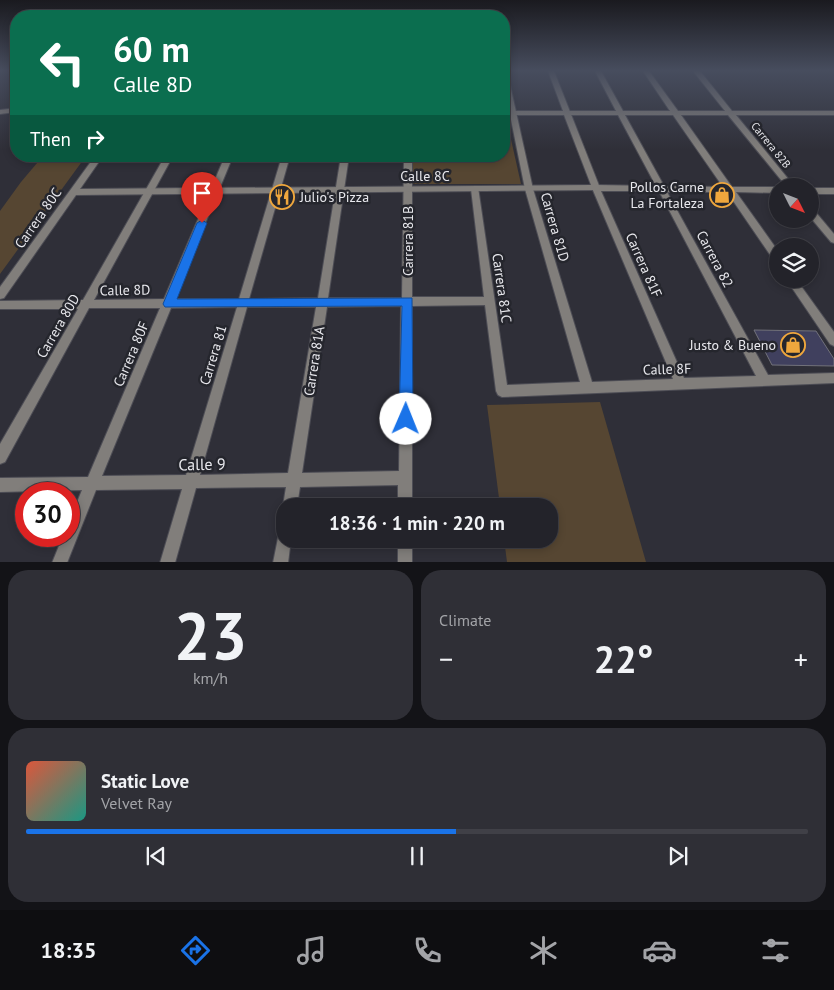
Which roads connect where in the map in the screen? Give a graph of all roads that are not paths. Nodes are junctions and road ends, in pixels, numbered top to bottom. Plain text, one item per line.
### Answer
1 (510, 97) edge
2 (561, 97) edge
3 (612, 97) edge
4 (664, 97) edge
5 (717, 97) edge
6 (620, 112) junction
7 (675, 112) junction
8 (729, 112) junction
9 (510, 113) edge
10 (514, 113) junction
11 (567, 113) junction
12 (834, 113) edge
13 (94, 162) edge
14 (166, 162) edge
15 (227, 162) edge
16 (284, 162) edge
17 (344, 162) edge
18 (408, 162) edge
19 (783, 178) edge
20 (596, 188) junction
21 (660, 188) junction
22 (475, 189) junction
23 (529, 189) junction
24 (728, 189) junction
25 (276, 190) junction
26 (340, 190) junction
27 (408, 190) junction
28 (769, 190) edge
29 (150, 191) junction
30 (215, 191) junction
31 (819, 191) edge
32 (834, 191) edge
33 (73, 192) junction
34 (819, 222) edge
35 (834, 240) edge
36 (769, 246) edge
37 (797, 288) edge
38 (0, 295) edge
39 (408, 301) junction
40 (490, 301) junction
41 (324, 302) junction
42 (244, 303) junction
43 (169, 304) junction
44 (87, 305) junction
45 (0, 306) edge
46 (834, 340) edge
47 (834, 378) edge
48 (765, 381) junction
49 (681, 384) junction
50 (588, 388) junction
51 (502, 391) joint
52 (0, 457) edge
53 (405, 478) junction
54 (294, 480) junction
55 (191, 482) junction
56 (93, 483) junction
57 (0, 484) edge
58 (291, 498) edge
59 (405, 498) edge
60 (282, 548) edge
61 (405, 548) edge
62 (59, 562) edge
63 (167, 562) edge
64 (280, 562) edge
65 (405, 562) edge

1 - 10 street, Carrera 81D
2 - 11 street, Carrera 81F
3 - 6 street, Carrera 82
4 - 7 street
5 - 8 street, Carrera 82B
6 - 7 street
6 - 11 street
6 - 21 street, Carrera 82
7 - 8 street
7 - 24 street
8 - 12 street
8 - 19 street, Carrera 82B
9 - 10 street
10 - 11 street
10 - 23 street, Carrera 81D
11 - 20 street, Carrera 81F
13 - 33 street, Carrera 80C
14 - 29 street, Carrera 80D
15 - 30 street, Carrera 80F
16 - 25 street, Carrera 81
17 - 26 street, Carrera 81A
18 - 27 street, Carrera 81B
20 - 21 street, Calle 8C
20 - 23 street, Calle 8C
20 - 49 street, Carrera 81F
21 - 24 street, Calle 8C
21 - 48 street, Carrera 82
22 - 23 street, Calle 8C
22 - 27 street, Calle 8C
22 - 40 street, Carrera 81C
23 - 50 street, Carrera 81D
24 - 28 street, Calle 8C
24 - 36 street
25 - 26 street, Calle 8C
25 - 30 street, Calle 8C
25 - 42 street, Carrera 81
26 - 27 street, Calle 8C
26 - 41 street, Carrera 81A
27 - 39 street, Carrera 81B
29 - 30 street, Calle 8C
29 - 33 street, Calle 8C
29 - 44 street, Carrera 80D
30 - 43 street, Carrera 80F
31 - 32 street
33 - 38 street, Carrera 80C
34 - 35 street
37 - 46 street
39 - 40 street, Calle 8D
39 - 41 street, Calle 8D
39 - 53 street, Carrera 81B
40 - 51 street, Carrera 81C
41 - 42 street, Calle 8D
41 - 54 street, Carrera 81A
42 - 43 street, Calle 8D
42 - 55 street, Carrera 81
43 - 44 street, Calle 8D
43 - 56 street, Carrera 80F
44 - 45 street, Calle 8D
44 - 52 street, Carrera 80D
47 - 48 street, Calle 8F
48 - 49 street, Calle 8F
49 - 50 street, Calle 8F
50 - 51 street, Calle 8F
53 - 54 street, Calle 9
53 - 59 street, Carrera 81B
54 - 55 street, Calle 9
54 - 58 street, Carrera 81A
55 - 56 street, Calle 9
55 - 63 street, Carrera 81
56 - 57 street, Calle 9
56 - 62 street, Carrera 80F
60 - 64 street
61 - 65 street

